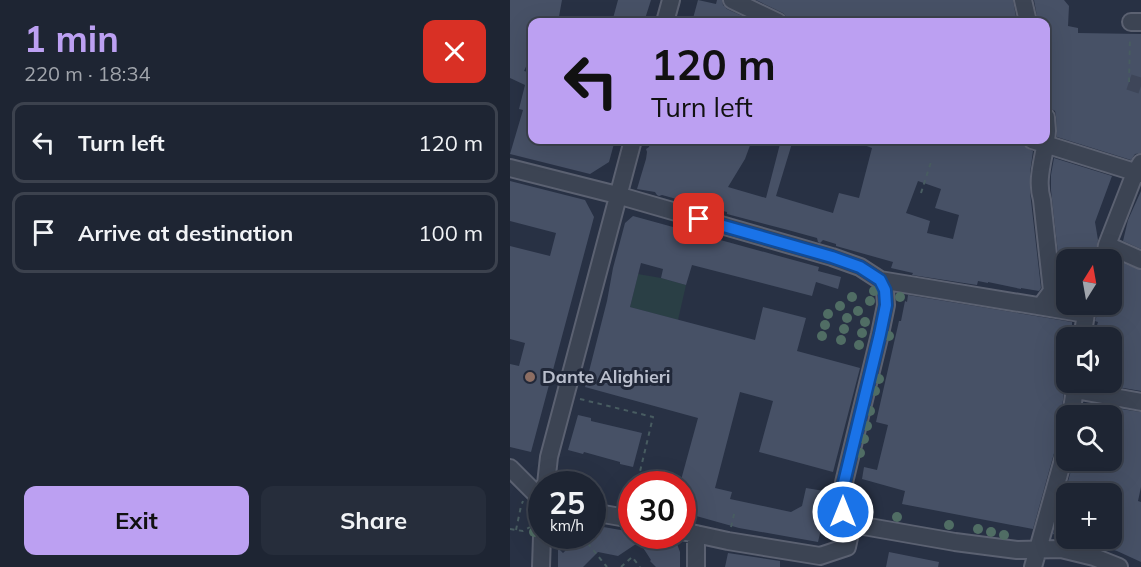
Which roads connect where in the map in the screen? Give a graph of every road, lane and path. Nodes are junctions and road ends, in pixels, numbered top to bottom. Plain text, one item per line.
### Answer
1 (671, 0) edge
2 (732, 0) edge
3 (1023, 0) edge
4 (666, 18) edge
5 (770, 18) edge
6 (1027, 18) edge
7 (1136, 22) edge
8 (1129, 82) dead end
9 (632, 144) edge
10 (1039, 144) edge
11 (1046, 144) edge
12 (931, 162) dead end
13 (510, 168) edge
14 (1139, 170) edge
15 (921, 193) dead end
16 (617, 195) junction
17 (1106, 249) edge
18 (1122, 256) edge
19 (1141, 260) edge
20 (880, 280) junction
21 (1041, 306) junction
22 (1056, 307) edge
23 (1104, 393) edge
24 (565, 395) junction
25 (1141, 402) edge
26 (510, 468) edge
27 (547, 471) edge
28 (640, 471) edge
29 (1060, 471) edge
30 (528, 486) edge
31 (735, 510) dead end
32 (733, 520) dead end
33 (852, 524) junction
34 (510, 529) edge
35 (523, 531) dead end
36 (696, 534) edge
37 (542, 549) edge
38 (593, 549) edge
39 (692, 549) edge
40 (1038, 549) junction
41 (541, 567) edge
42 (608, 567) edge
43 (621, 567) edge
44 (640, 567) edge
45 (696, 567) edge
46 (1033, 567) edge
47 (1119, 567) edge

1 - 4 street
2 - 5 street
3 - 6 street
7 - 8 path
9 - 16 street
10 - 21 street
11 - 14 street
12 - 15 path
13 - 16 street
14 - 17 street
16 - 20 street
16 - 24 street
18 - 19 street
20 - 21 street
20 - 33 street
21 - 22 street
23 - 25 street
24 - 27 street
24 - 28 path
26 - 30 street
29 - 40 street
31 - 32 path
33 - 36 street
33 - 40 street
34 - 35 path
37 - 41 street
38 - 42 path
39 - 45 street
40 - 46 street
40 - 47 street
43 - 44 path

